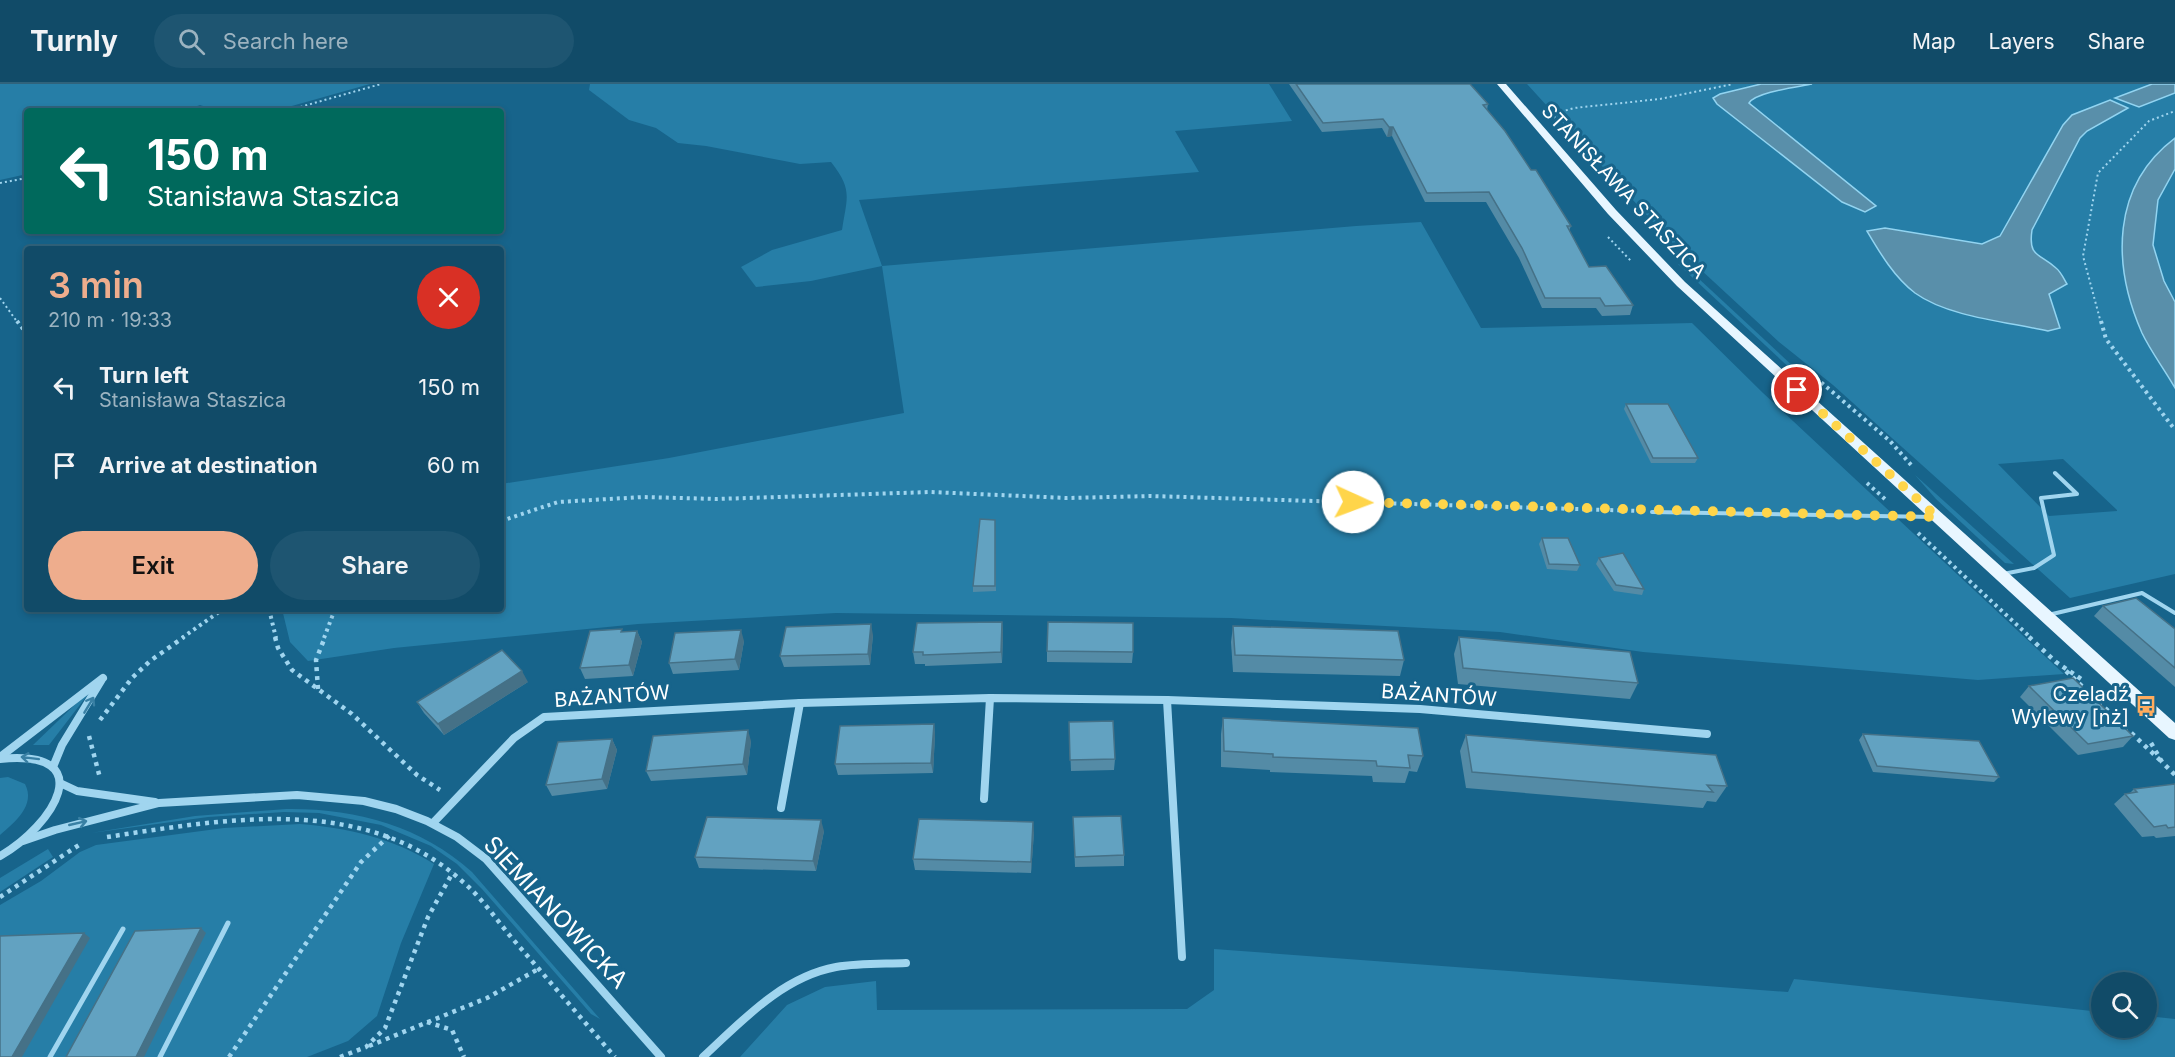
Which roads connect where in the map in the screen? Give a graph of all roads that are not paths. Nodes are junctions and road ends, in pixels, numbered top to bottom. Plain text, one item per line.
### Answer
1 (1500, 84) edge
2 (2055, 473) dead end
3 (1652, 512) road end
4 (1937, 517) junction
5 (2001, 575) junction
6 (2175, 613) edge
7 (2046, 616) junction
8 (990, 698) junction
9 (1167, 700) junction
10 (800, 703) junction
11 (2175, 733) edge
12 (1707, 734) dead end
13 (0, 758) edge
14 (53, 767) junction
15 (60, 783) junction
16 (984, 799) dead end
17 (158, 803) junction
18 (780, 808) dead end
19 (433, 823) junction
20 (23, 842) junction
21 (0, 856) edge
22 (228, 923) dead end
23 (123, 929) dead end
24 (1182, 957) dead end
25 (906, 963) dead end
26 (50, 1057) edge
27 (160, 1057) edge
28 (661, 1057) edge
29 (704, 1057) edge

1 - 4 main road, STANISŁAWA STASZICA
2 - 5 lane
3 - 4 lane
4 - 5 main road, STANISŁAWA STASZICA
5 - 7 main road, STANISŁAWA STASZICA
6 - 7 lane
7 - 11 main road, STANISŁAWA STASZICA
8 - 9 street, BAŻANTÓW
8 - 10 street, BAŻANTÓW
8 - 16 street
9 - 12 street, BAŻANTÓW
9 - 24 street
10 - 18 street
10 - 19 street, BAŻANTÓW
14 -> 13 street
14 -> 13 street
14 - 15 street
15 - 17 street, SIEMIANOWICKA
15 - 20 street
17 - 19 street, SIEMIANOWICKA
20 -> 17 street, SIEMIANOWICKA
19 - 28 street, SIEMIANOWICKA
20 - 21 street
22 - 27 lane
23 - 26 lane
25 - 29 street

